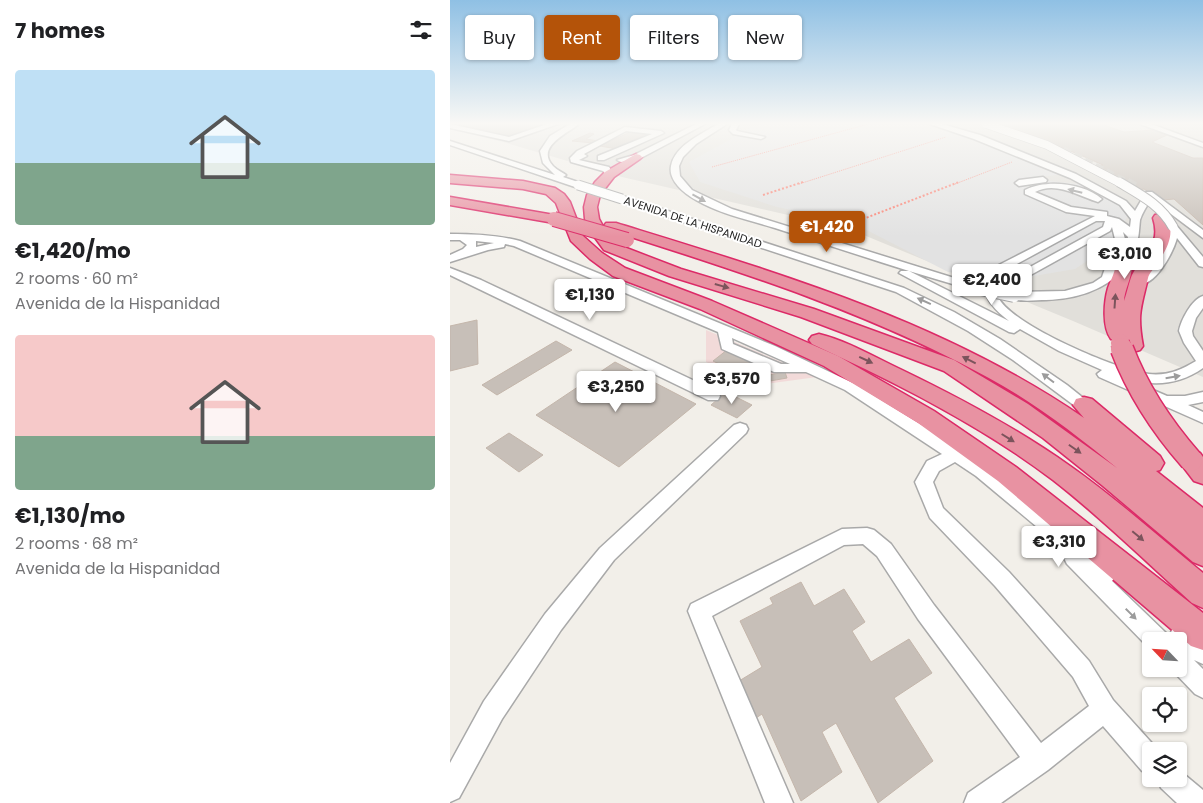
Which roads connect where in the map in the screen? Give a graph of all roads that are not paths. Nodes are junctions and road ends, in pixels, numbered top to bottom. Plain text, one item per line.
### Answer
1 (504, 161) edge
2 (546, 161) edge
3 (629, 161) edge
4 (680, 161) edge
5 (1038, 161) edge
6 (1039, 161) edge
7 (1072, 161) edge
8 (1081, 161) edge
9 (579, 162) edge
10 (1047, 165) junction
11 (450, 174) edge
12 (610, 174) junction
13 (450, 181) edge
14 (500, 183) junction
15 (1019, 183) dead end
16 (1086, 183) junction
17 (574, 184) junction
18 (533, 188) junction
19 (450, 194) edge
20 (450, 201) edge
21 (1129, 209) junction
22 (553, 215) junction
23 (1113, 215) junction
24 (1160, 218) junction
25 (1093, 220) junction
26 (1173, 227) junction
27 (1135, 228) junction
28 (450, 230) edge
29 (1203, 234) edge
30 (460, 238) edge
31 (530, 248) junction
32 (611, 248) junction
33 (846, 248) junction
34 (454, 257) edge
35 (1124, 261) junction
36 (1203, 264) edge
37 (453, 272) edge
38 (994, 275) junction
39 (1106, 280) junction
40 (1140, 282) junction
41 (1203, 300) edge
42 (1127, 344) junction
43 (1203, 361) edge
44 (712, 396) dead end
45 (1203, 397) edge
46 (1163, 399) junction
47 (1084, 405) joint
48 (1203, 418) edge
49 (740, 429) dead end
50 (957, 454) junction
51 (1197, 467) edge
52 (982, 472) junction
53 (1203, 508) edge
54 (1203, 524) edge
55 (1203, 554) edge
56 (1203, 593) edge
57 (1149, 632) edge
58 (1203, 634) edge
59 (1203, 653) edge
60 (1188, 671) edge
61 (1203, 686) edge
62 (1104, 709) junction
63 (1142, 752) edge
64 (1039, 761) junction
65 (1179, 787) edge
66 (450, 790) edge
67 (779, 803) edge
68 (978, 803) edge
69 (1197, 803) edge

1 - 17 street, AVENIDA DE LA HISPANIDAD
2 - 17 street
3 - 12 highway
4 -> 33 street
5 - 10 street
6 - 10 street
7 - 24 street, bridge
8 - 26 street, bridge
9 - 12 street
10 - 16 street
11 - 14 highway
12 - 32 highway
13 - 14 highway
13 - 18 highway
14 - 18 highway
15 - 16 street
16 - 21 street
47 -> 17 street, AVENIDA DE LA HISPANIDAD, bridge
18 - 32 highway
19 - 22 highway
20 - 22 highway
21 - 23 street
21 - 27 street
22 - 32 highway, bridge
54 -> 22 highway
23 -> 23 street
23 - 25 street
23 - 27 street
23 - 38 street
23 - 39 street
24 - 26 street
24 - 40 highway
25 - 27 street
25 - 38 street
26 - 36 street
26 - 40 street
27 - 29 street
27 - 35 street
28 - 30 street
30 - 31 street
30 - 34 street
31 - 34 street
31 - 50 street
32 -> 55 highway
32 -> 56 highway
32 - 58 highway
33 - 39 street, bridge
33 - 46 street
34 - 37 street
35 - 39 street
42 -> 35 highway
37 - 44 street
38 -> 43 street
40 - 42 highway
41 - 43 street
42 - 51 highway, bridge
45 - 46 street
46 - 48 street
47 - 53 highway
49 - 66 street
50 - 52 street
50 - 62 street
52 -> 57 street
52 - 59 street
60 - 61 street
62 - 63 street
62 - 64 street
64 - 67 street
64 - 68 street
65 - 69 street

